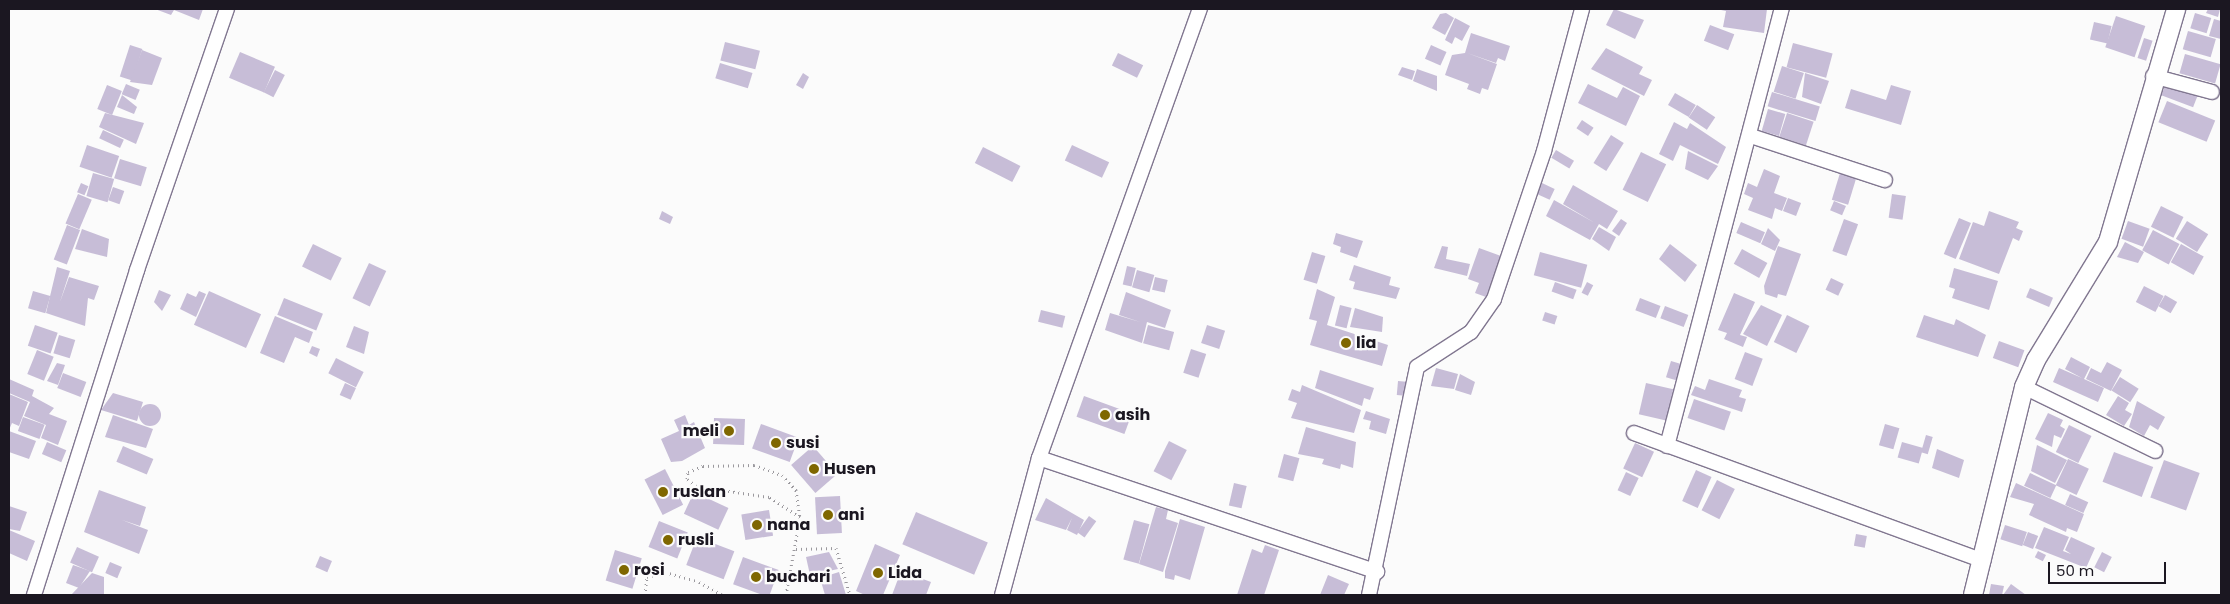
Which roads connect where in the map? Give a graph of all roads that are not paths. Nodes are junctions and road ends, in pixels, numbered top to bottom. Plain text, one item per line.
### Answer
1 (227, 9) edge
2 (1200, 9) edge
3 (1582, 9) edge
4 (1782, 9) edge
5 (2176, 9) edge
6 (2153, 76) junction
7 (2212, 92) dead end
8 (1751, 136) junction
9 (1886, 180) dead end
10 (2024, 387) junction
11 (1634, 433) dead end
12 (1667, 446) junction
13 (2155, 451) dead end
14 (1038, 458) junction
15 (1983, 561) junction
16 (1377, 572) junction
17 (34, 595) edge
18 (1002, 595) edge
19 (1369, 595) edge
20 (1973, 595) edge

1 - 17 street
2 - 14 street
3 - 16 street
4 - 8 street
5 - 6 street
6 - 7 street
6 - 10 street
8 - 9 street
8 - 12 street
10 - 13 street
10 - 15 street
11 - 12 street
12 - 15 street
14 - 16 street
14 - 18 street
15 - 20 street
16 - 19 street

